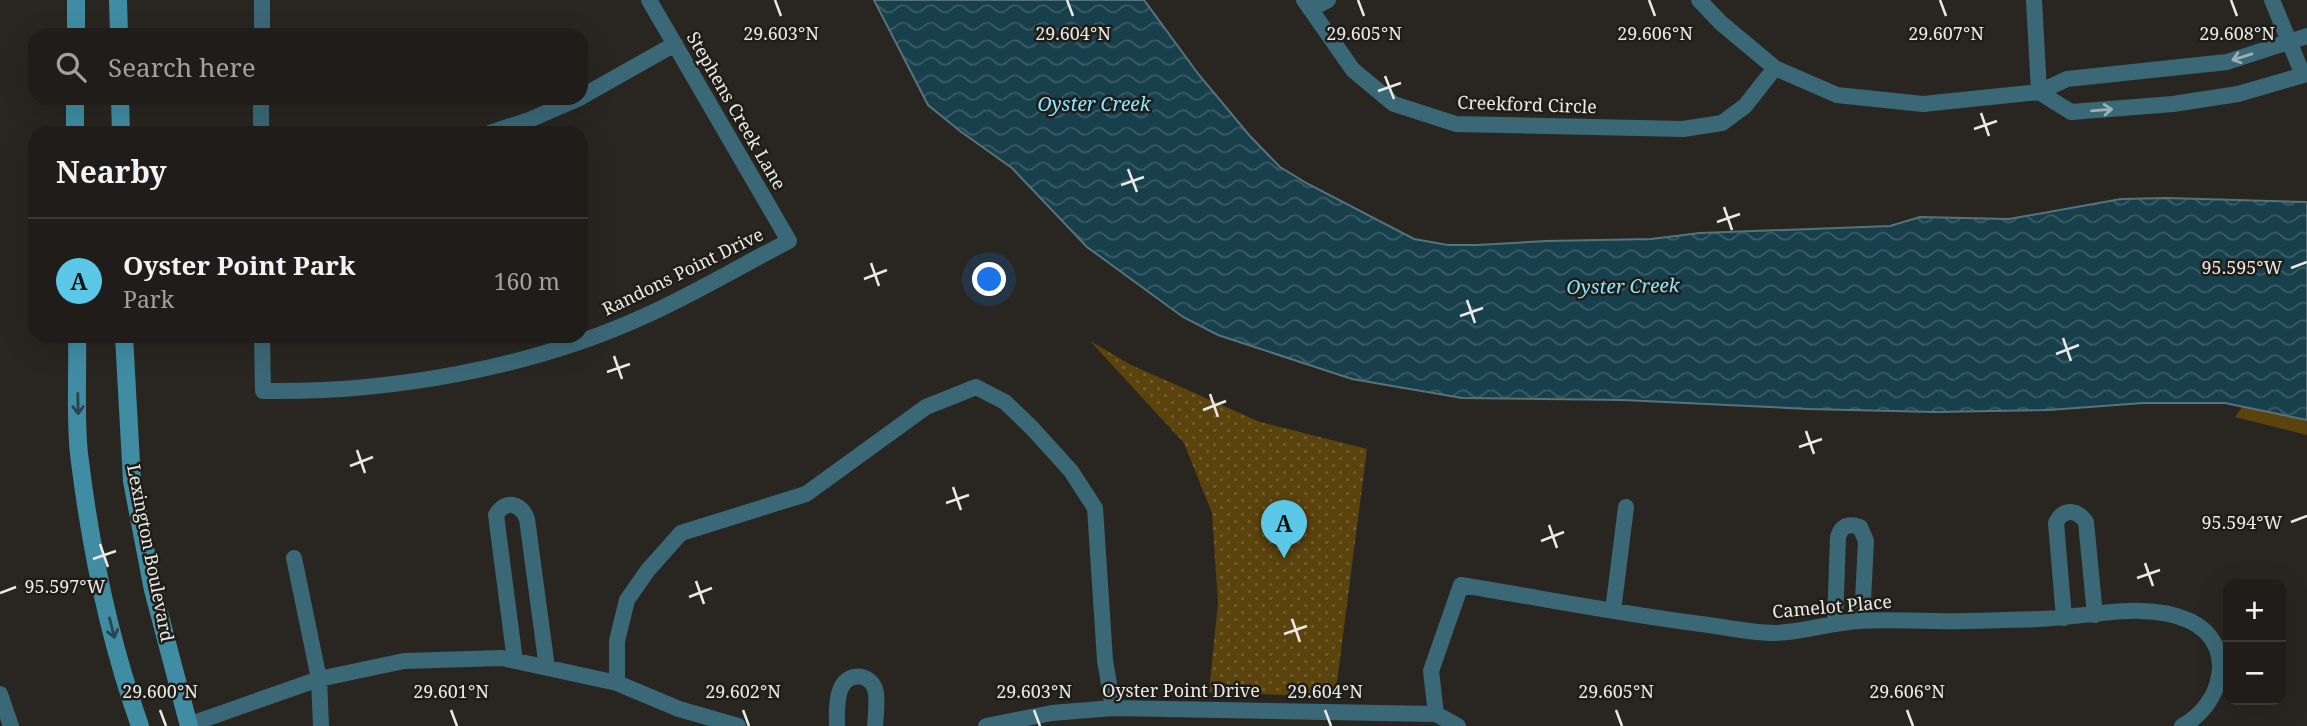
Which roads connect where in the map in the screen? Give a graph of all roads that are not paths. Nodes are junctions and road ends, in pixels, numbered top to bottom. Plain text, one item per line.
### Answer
1 (76, 0) edge
2 (118, 0) edge
3 (262, 0) edge
4 (649, 0) edge
5 (1328, 0) edge
6 (1699, 0) edge
7 (2034, 0) edge
8 (2272, 0) edge
9 (1307, 4) edge
10 (76, 28) edge
11 (119, 28) edge
12 (262, 28) edge
13 (2307, 36) edge
14 (2290, 43) junction
15 (675, 44) junction
16 (1775, 68) junction
17 (2305, 75) edge
18 (2039, 92) junction
19 (588, 93) edge
20 (75, 105) edge
21 (120, 105) edge
22 (261, 105) edge
23 (564, 105) edge
24 (75, 126) edge
25 (121, 126) edge
26 (261, 126) edge
27 (511, 126) edge
28 (789, 241) joint
29 (588, 339) edge
30 (77, 343) edge
31 (124, 343) edge
32 (262, 343) edge
33 (578, 343) edge
34 (1626, 507) dead end
35 (294, 558) dead end
36 (1613, 611) junction
37 (2095, 615) junction
38 (2064, 618) junction
39 (1862, 620) junction
40 (1835, 623) junction
41 (515, 661) junction
42 (547, 668) junction
43 (319, 679) junction
44 (617, 683) junction
45 (0, 694) edge
46 (1113, 708) junction
47 (1436, 714) junction
48 (1269, 718) edge
49 (1054, 720) edge
50 (1007, 724) edge
51 (11, 726) edge
52 (140, 726) edge
53 (188, 726) edge
54 (321, 726) edge
55 (738, 726) edge
56 (837, 726) edge
57 (876, 726) edge
58 (986, 726) edge
59 (1458, 726) edge
60 (2182, 726) edge

1 - 10 main road
2 - 11 main road
3 - 12 street
4 - 15 street, Stephens Creek Lane
5 - 9 street
6 - 16 street
7 - 18 street
8 - 14 street
9 - 16 street, Creekford Circle
13 - 14 street
14 - 17 street
14 -> 18 street
15 - 19 street
15 - 28 street, Stephens Creek Lane
16 - 18 street
18 -> 17 street
20 - 24 main road
21 - 25 main road
22 - 26 street
23 - 27 street
28 - 29 street, Randons Point Drive
30 -> 52 main road
31 - 53 main road, Lexington Boulevard
32 - 33 street, Randons Point Drive
34 - 36 street
35 - 43 street
36 - 40 street, Camelot Place
36 - 47 street, Camelot Place
37 - 38 street, Camelot Place
37 - 38 street
37 - 60 street, Camelot Place
38 - 39 street, Camelot Place
39 - 40 street, Camelot Place
39 - 40 street
41 - 42 street
41 - 42 street
41 - 43 street
42 - 44 street
43 - 53 street
43 - 54 street
44 - 46 street
44 - 55 street
45 - 51 street
46 - 48 street, Oyster Point Drive
46 - 49 street, Oyster Point Drive
47 - 48 street, Oyster Point Drive
47 - 59 street, Oyster Point Drive
49 - 50 street, Oyster Point Drive
50 - 58 street, Oyster Point Drive
56 - 57 street

